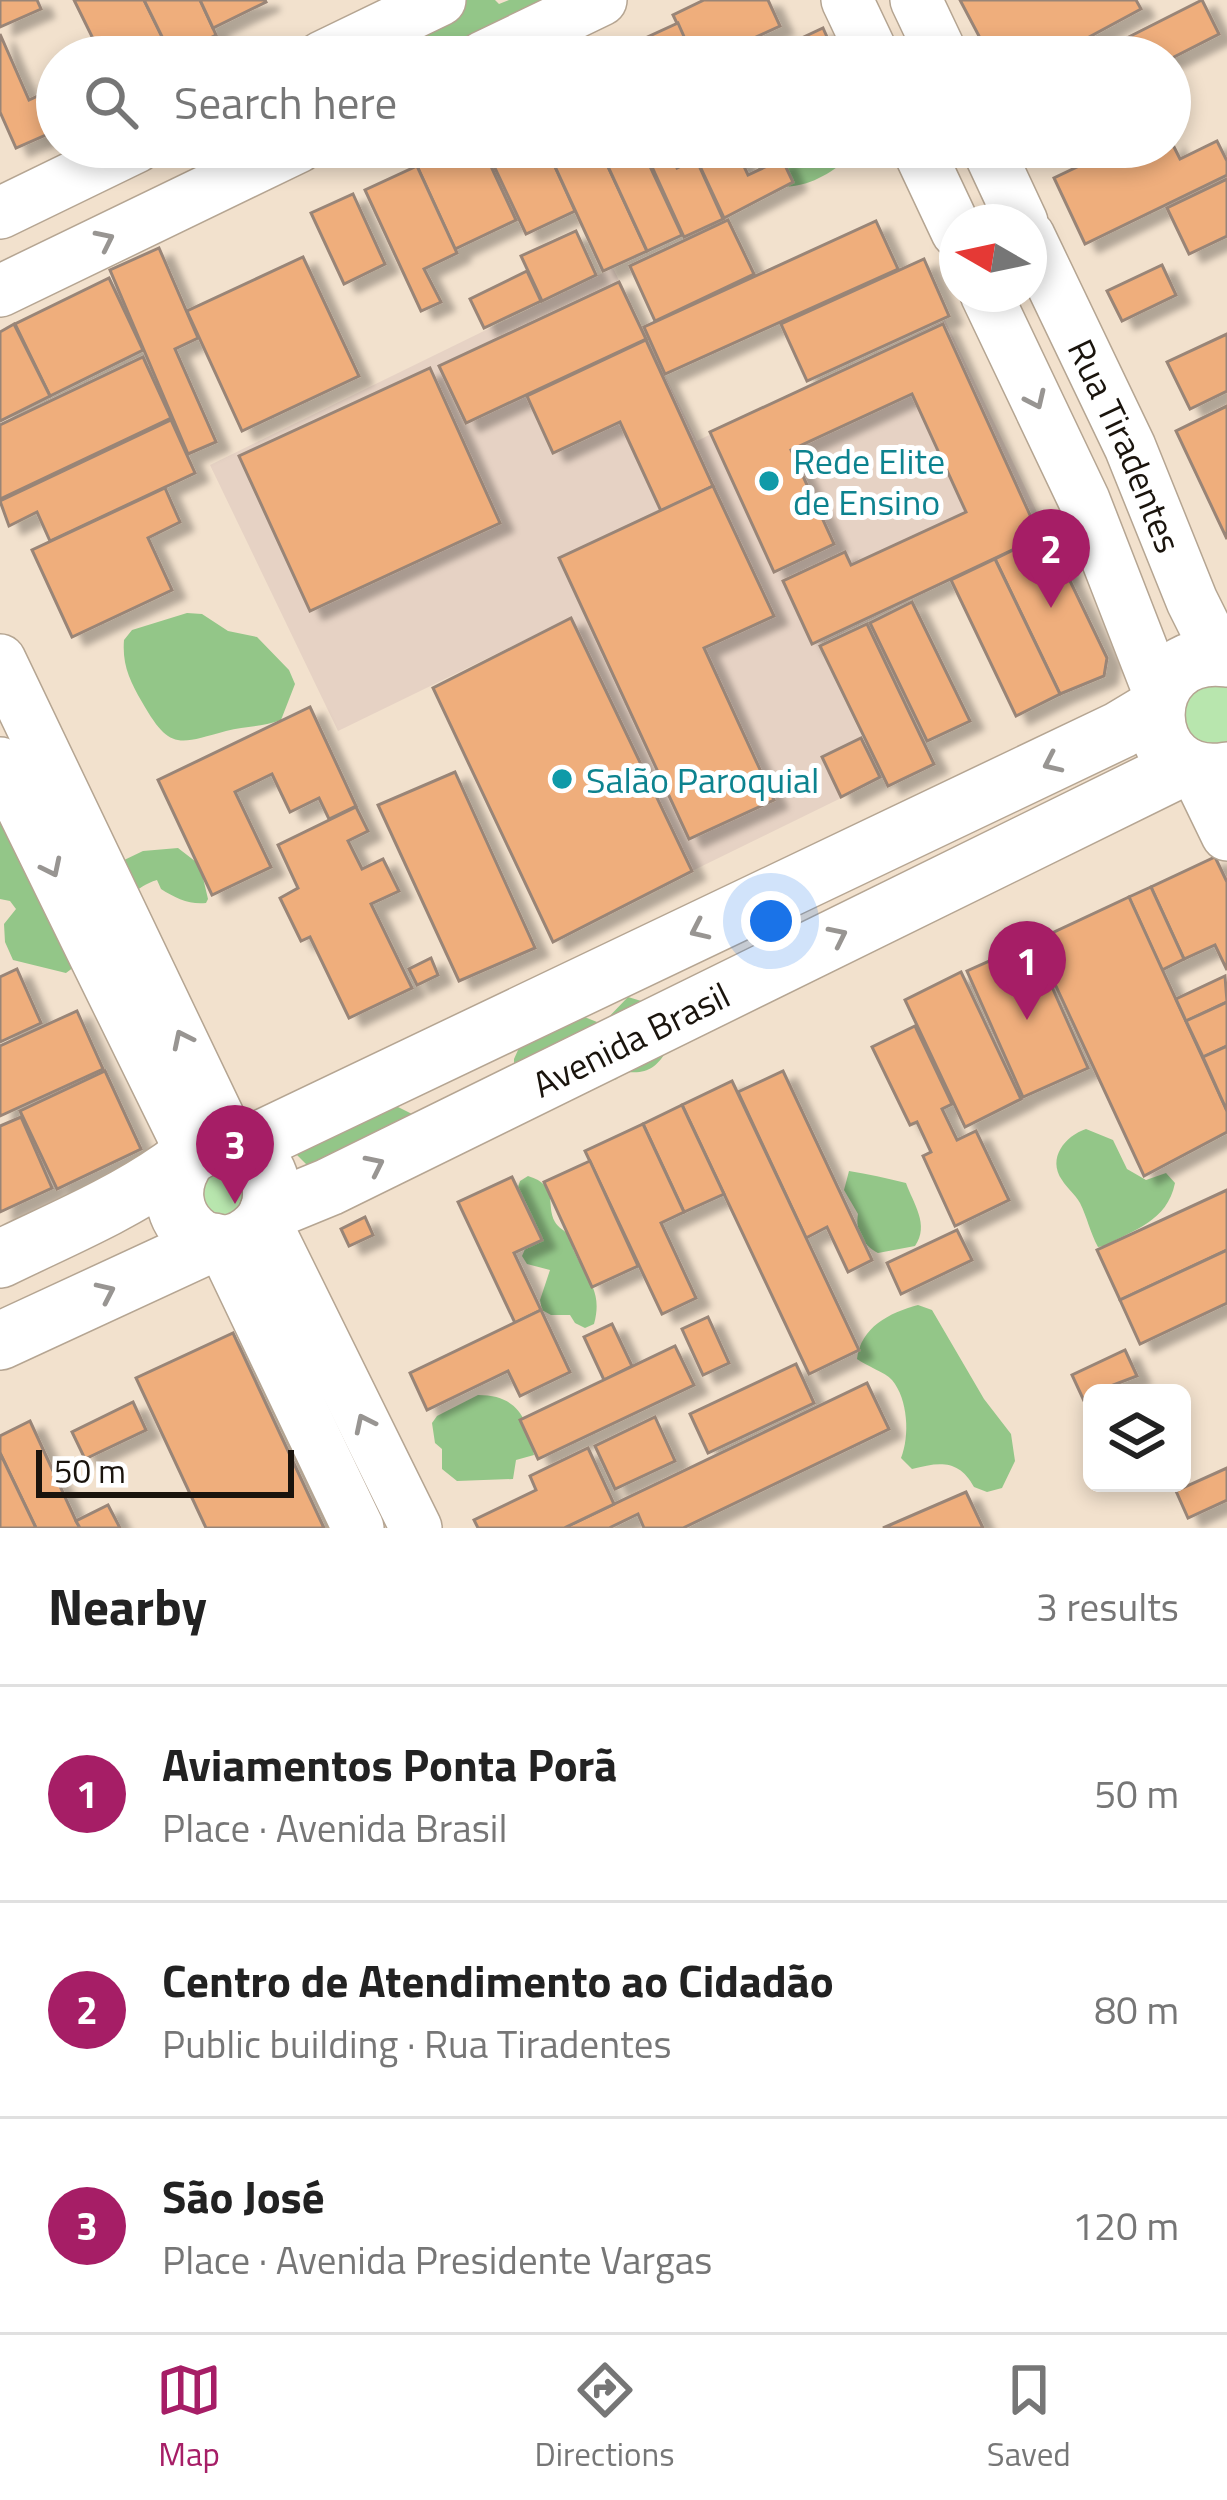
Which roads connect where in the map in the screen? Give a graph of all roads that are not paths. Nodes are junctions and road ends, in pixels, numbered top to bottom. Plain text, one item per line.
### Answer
1 (440, 0) edge
2 (601, 0) edge
3 (847, 0) edge
4 (916, 0) edge
5 (365, 36) edge
6 (526, 36) edge
7 (864, 36) edge
8 (934, 36) edge
9 (93, 168) edge
10 (255, 168) edge
11 (935, 168) edge
12 (997, 168) edge
13 (947, 204) edge
14 (1014, 204) edge
15 (0, 213) edge
16 (1047, 274) edge
17 (0, 291) edge
18 (995, 312) edge
19 (1224, 658) edge
20 (0, 660) edge
21 (1157, 701) junction
22 (0, 764) edge
23 (1202, 769) edge
24 (1227, 835) edge
25 (214, 1151) junction
26 (242, 1229) junction
27 (0, 1259) edge
28 (0, 1341) edge
29 (358, 1528) edge
30 (416, 1528) edge

1 - 5 main road
2 - 6 main road
3 - 7 main road
4 - 8 main road
9 - 15 main road
17 -> 10 main road
11 - 13 main road
12 - 14 main road
16 - 19 main road, Rua Tiradentes
18 -> 21 main road, Rua Tiradentes
19 - 21 main road, Avenida Brasil
25 -> 20 main road
21 - 23 main road
21 -> 25 main road, Avenida Brasil
22 -> 25 main road
23 - 24 main road
26 -> 23 main road, Avenida Brasil
25 - 26 main road
25 - 26 main road
25 - 27 main road, Avenida Brasil
28 -> 26 main road, Avenida Brasil
26 - 29 main road
30 -> 26 main road

